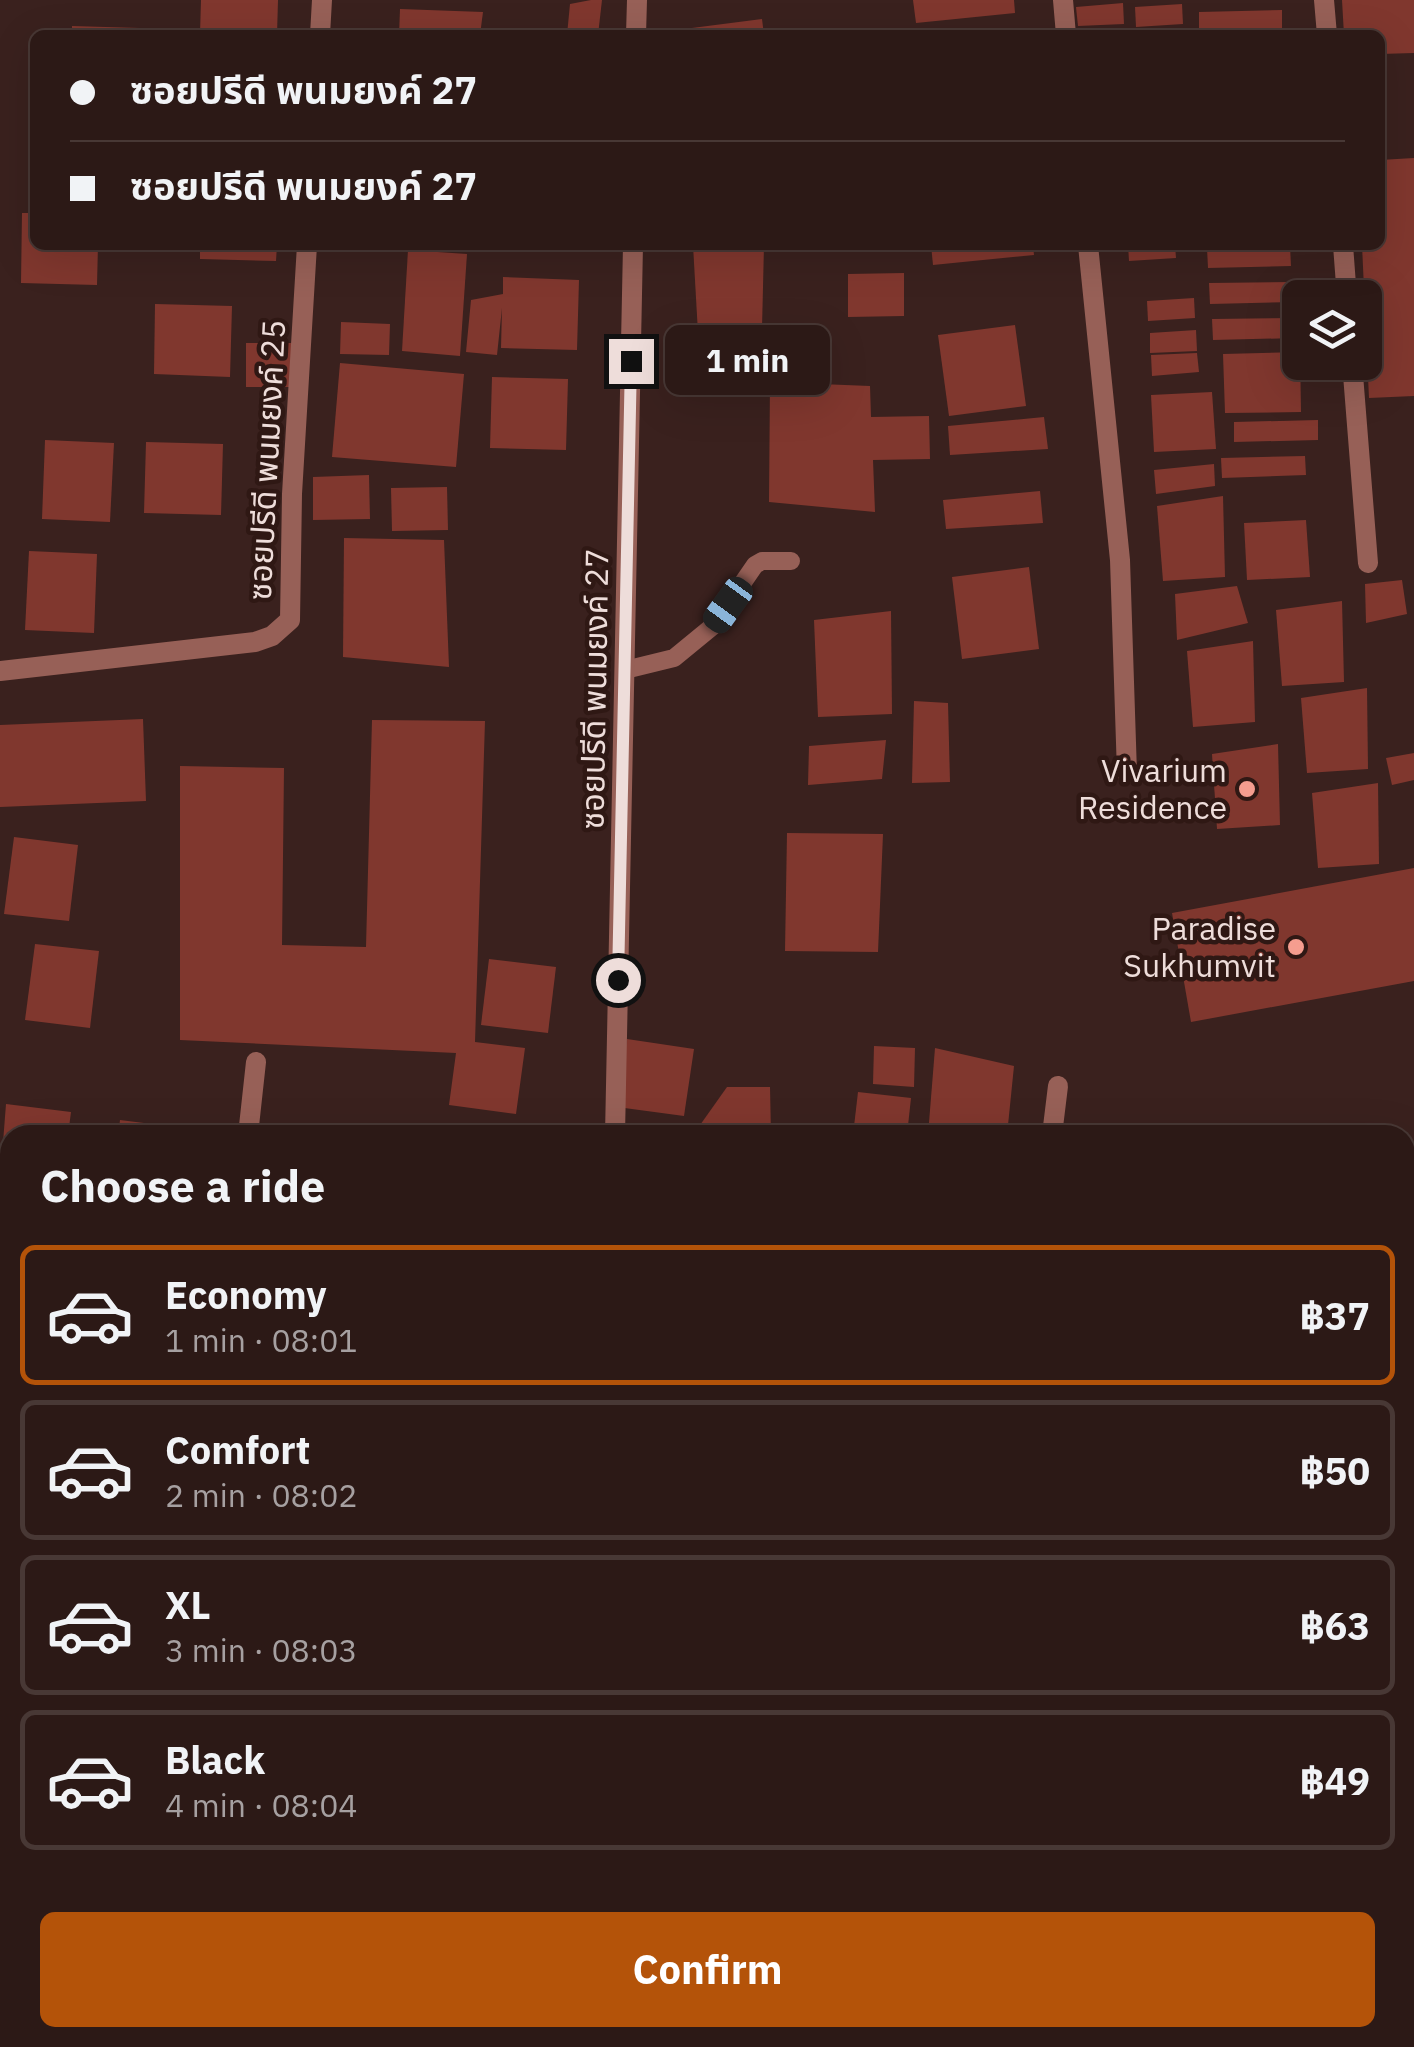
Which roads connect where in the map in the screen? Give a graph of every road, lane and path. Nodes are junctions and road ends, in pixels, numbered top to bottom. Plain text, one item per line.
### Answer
1 (322, 0) edge
2 (637, 0) edge
3 (1062, 0) edge
4 (1324, 0) edge
5 (320, 30) edge
6 (636, 30) edge
7 (1065, 30) edge
8 (1327, 30) edge
9 (307, 250) edge
10 (633, 250) edge
11 (1089, 250) edge
12 (1343, 250) edge
13 (1346, 280) edge
14 (1353, 380) edge
15 (791, 561) dead end
16 (1368, 563) dead end
17 (625, 670) junction
18 (0, 671) edge
19 (1126, 773) dead end
20 (256, 1062) dead end
21 (1058, 1086) dead end
22 (249, 1125) edge
23 (615, 1125) edge
24 (1053, 1125) edge

1 - 5 street
2 - 6 street
3 - 7 street
4 - 8 street
9 - 18 street, ซอยปรีดี พนมยงค์ 25
10 - 17 street, ซอยปรีดี พนมยงค์ 27
11 - 19 street
12 - 13 street
14 - 16 street
15 - 17 lane
17 - 23 street, ซอยปรีดี พนมยงค์ 27
20 - 22 street
21 - 24 street

